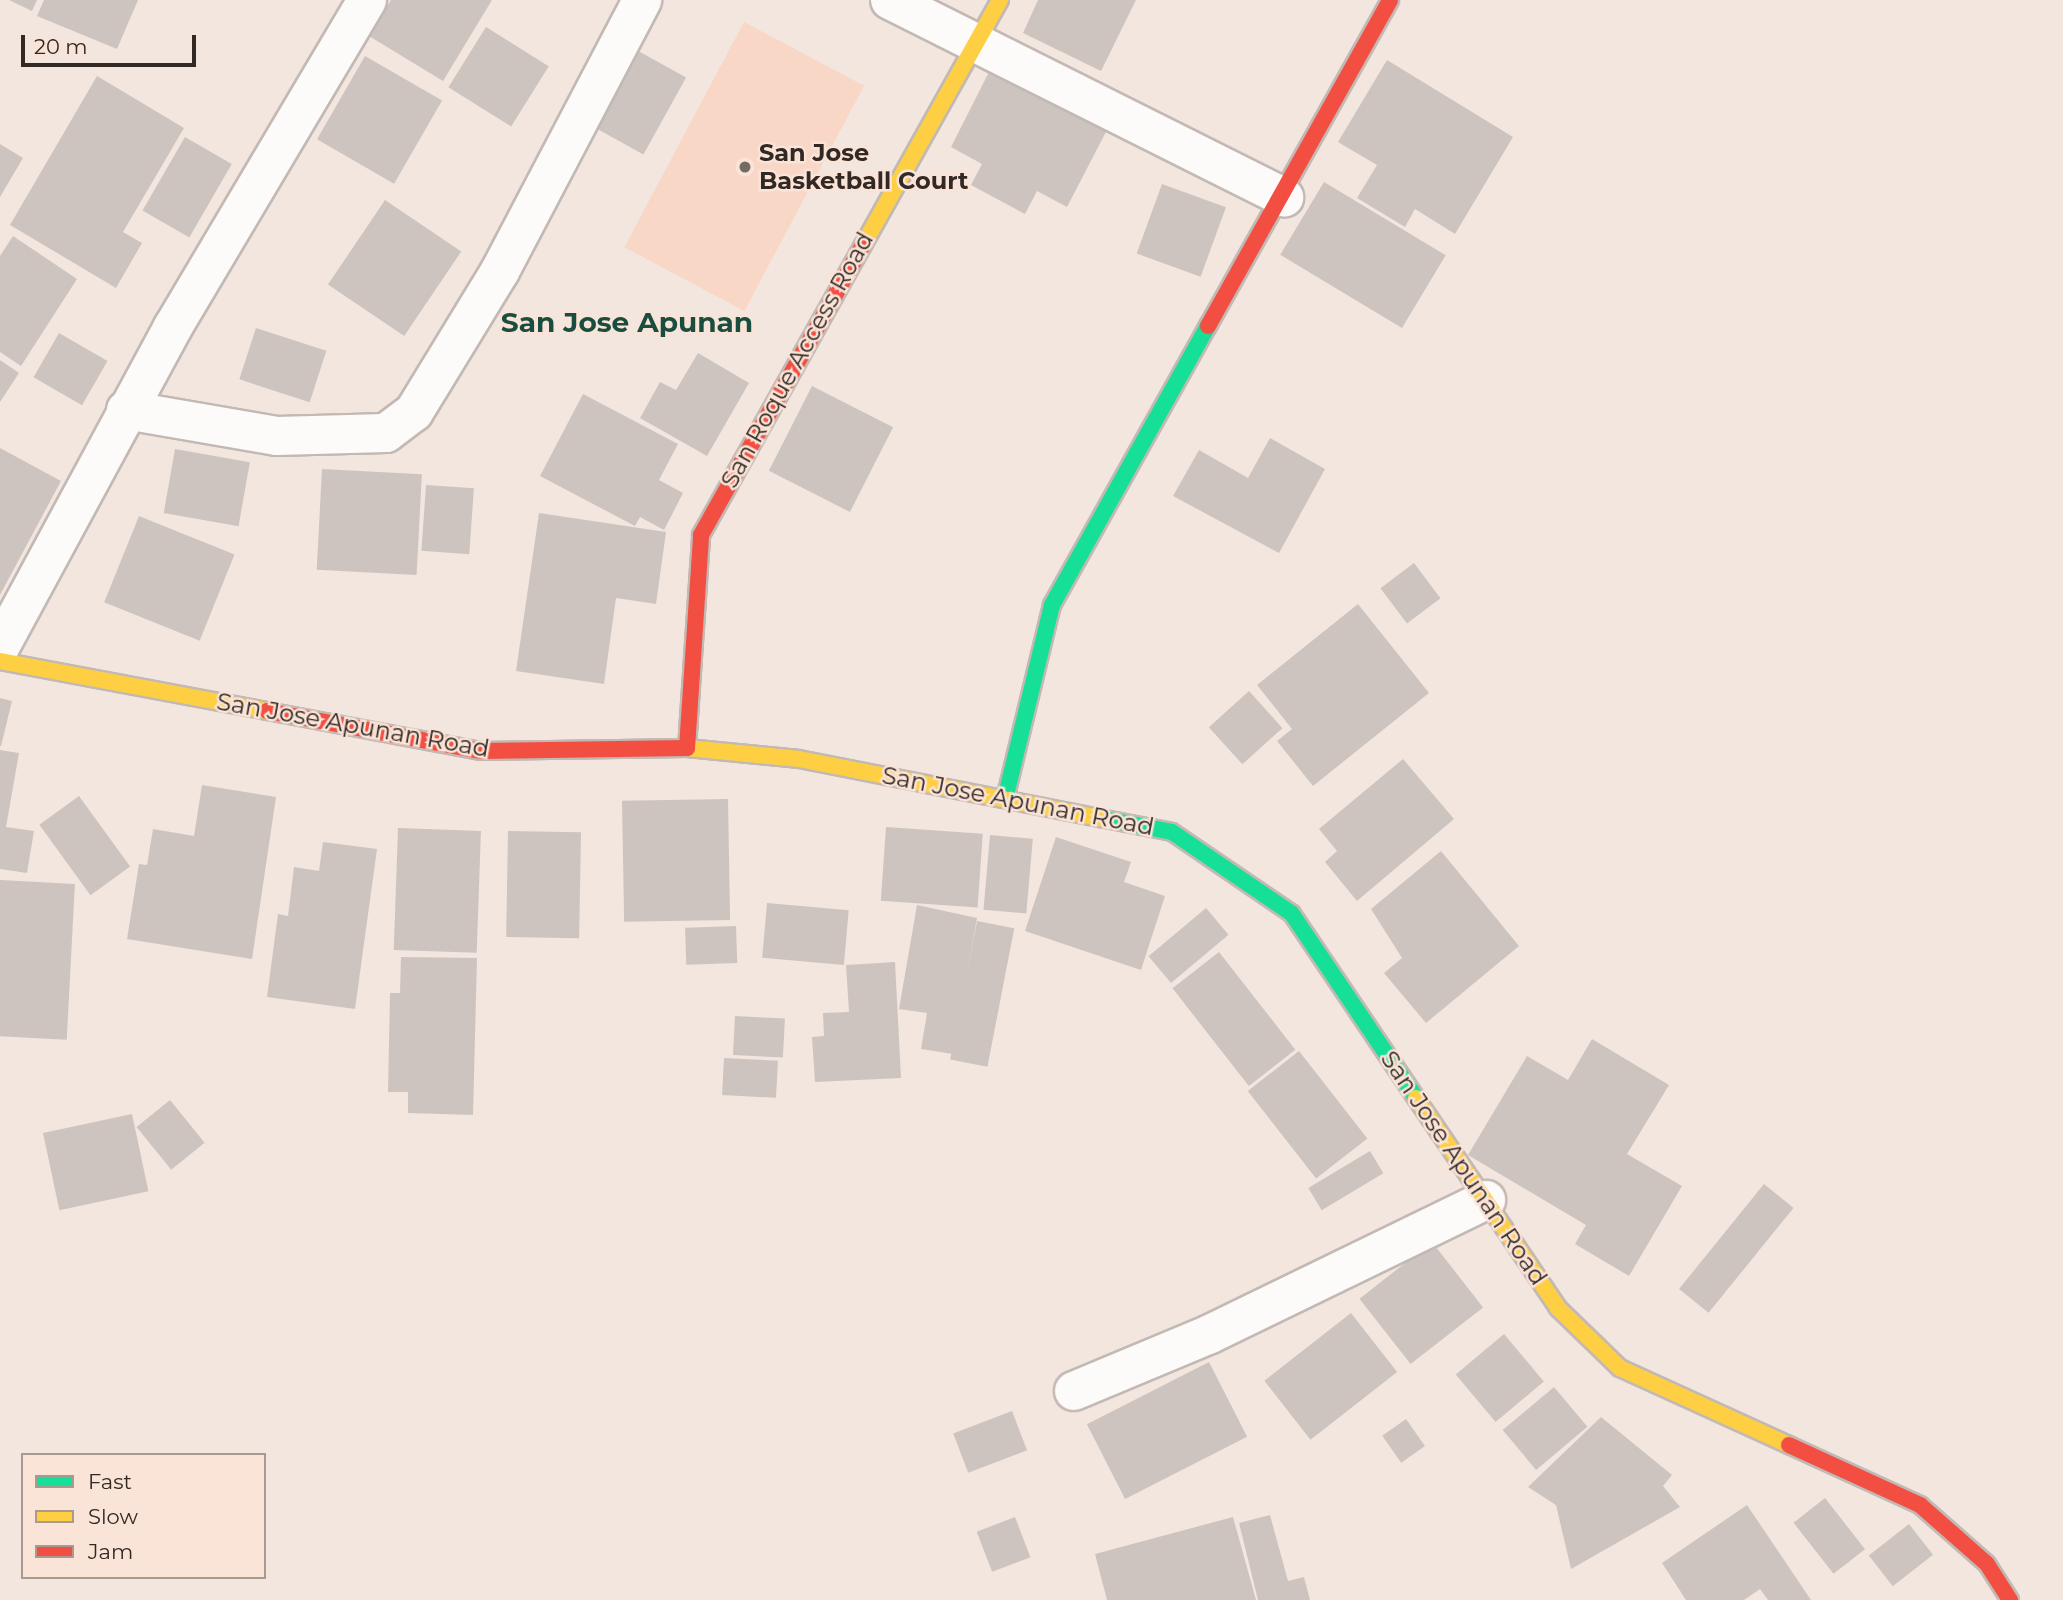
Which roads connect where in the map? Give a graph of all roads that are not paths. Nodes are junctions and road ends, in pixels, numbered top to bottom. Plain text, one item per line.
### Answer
1 (367, 0) edge
2 (642, 0) edge
3 (890, 0) edge
4 (1000, 0) edge
5 (1390, 0) edge
6 (975, 45) junction
7 (1284, 197) junction
8 (126, 410) junction
9 (0, 647) edge
10 (0, 662) edge
11 (687, 748) junction
12 (1006, 795) junction
13 (1486, 1200) junction
14 (1074, 1391) dead end
15 (2010, 1600) edge

1 - 8 street
2 - 8 street
3 - 6 street
4 - 6 street, San Roque Access Road
5 - 7 street
6 - 7 street
6 - 11 street, San Roque Access Road
7 - 12 street
8 - 9 street
10 - 11 street, San Jose Apunan Road
11 - 12 street, San Jose Apunan Road
12 - 13 street, San Jose Apunan Road
13 - 14 street
13 - 15 street, San Jose Apunan Road

